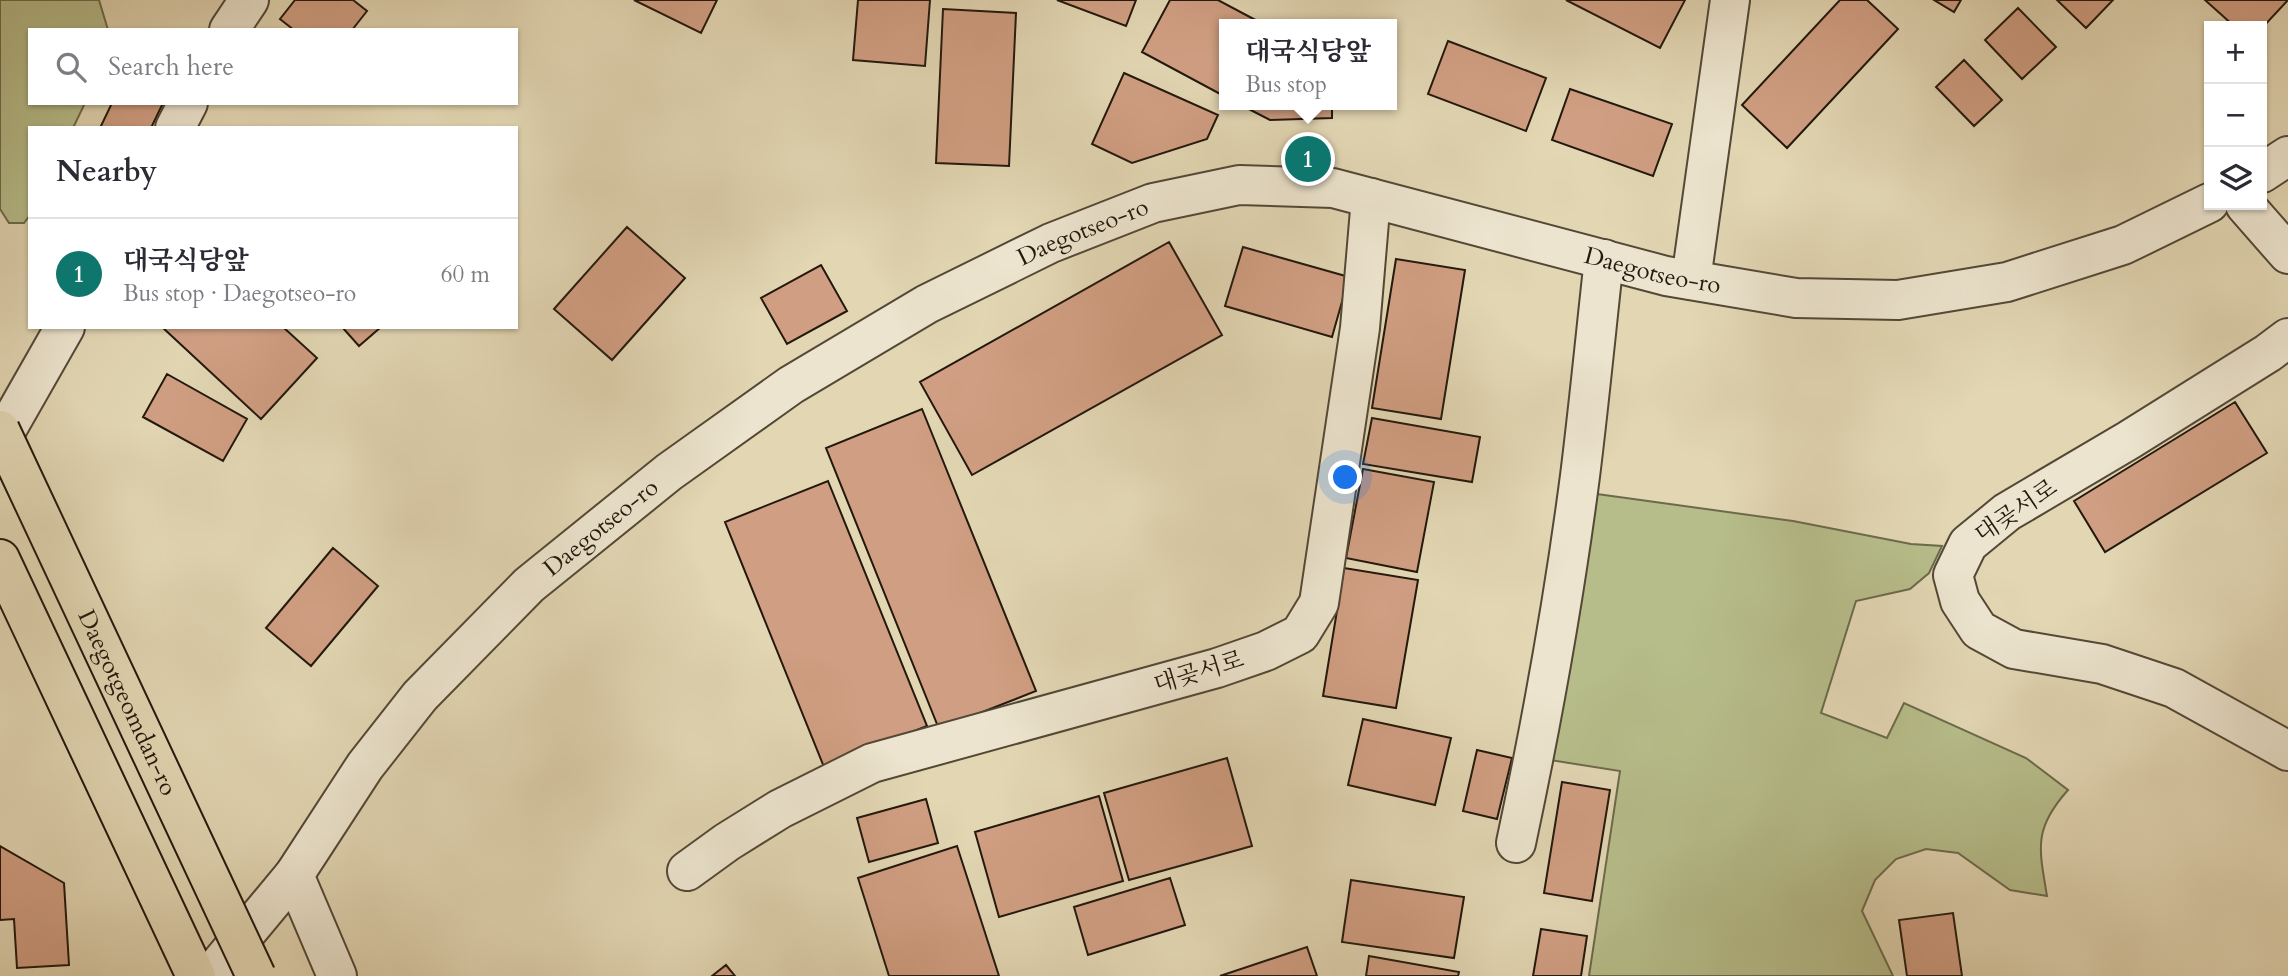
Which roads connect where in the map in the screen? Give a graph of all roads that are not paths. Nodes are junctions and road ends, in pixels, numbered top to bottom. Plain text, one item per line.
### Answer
1 (230, 0) edge
2 (249, 0) edge
3 (1730, 0) edge
4 (229, 28) edge
5 (230, 28) edge
6 (187, 105) edge
7 (175, 126) edge
8 (2288, 156) edge
9 (2267, 170) edge
10 (1371, 198) junction
11 (2204, 204) edge
12 (2249, 210) edge
13 (2288, 254) edge
14 (1604, 259) junction
15 (1691, 280) junction
16 (64, 329) edge
17 (2288, 338) edge
18 (0, 430) edge
19 (0, 441) edge
20 (0, 559) edge
21 (2288, 751) edge
22 (1516, 843) dead end
23 (687, 872) dead end
24 (294, 874) junction
25 (196, 976) edge
26 (210, 976) edge
27 (256, 976) edge
28 (337, 976) edge

1 - 4 street
2 - 5 street
3 - 15 street
6 - 7 street
8 - 9 street
10 - 14 street, Daegotseo-ro
10 - 23 street, 대곶서로
10 - 24 street, Daegotseo-ro
11 - 15 street, Daegotseo-ro
12 - 13 street
14 - 15 street, Daegotseo-ro
14 - 22 street
16 - 19 street
17 - 21 street, 대곶서로
18 - 27 main road, Daegotgeomdan-ro, bridge
20 - 25 main road
24 - 26 street, Daegotseo-ro
24 - 28 street

